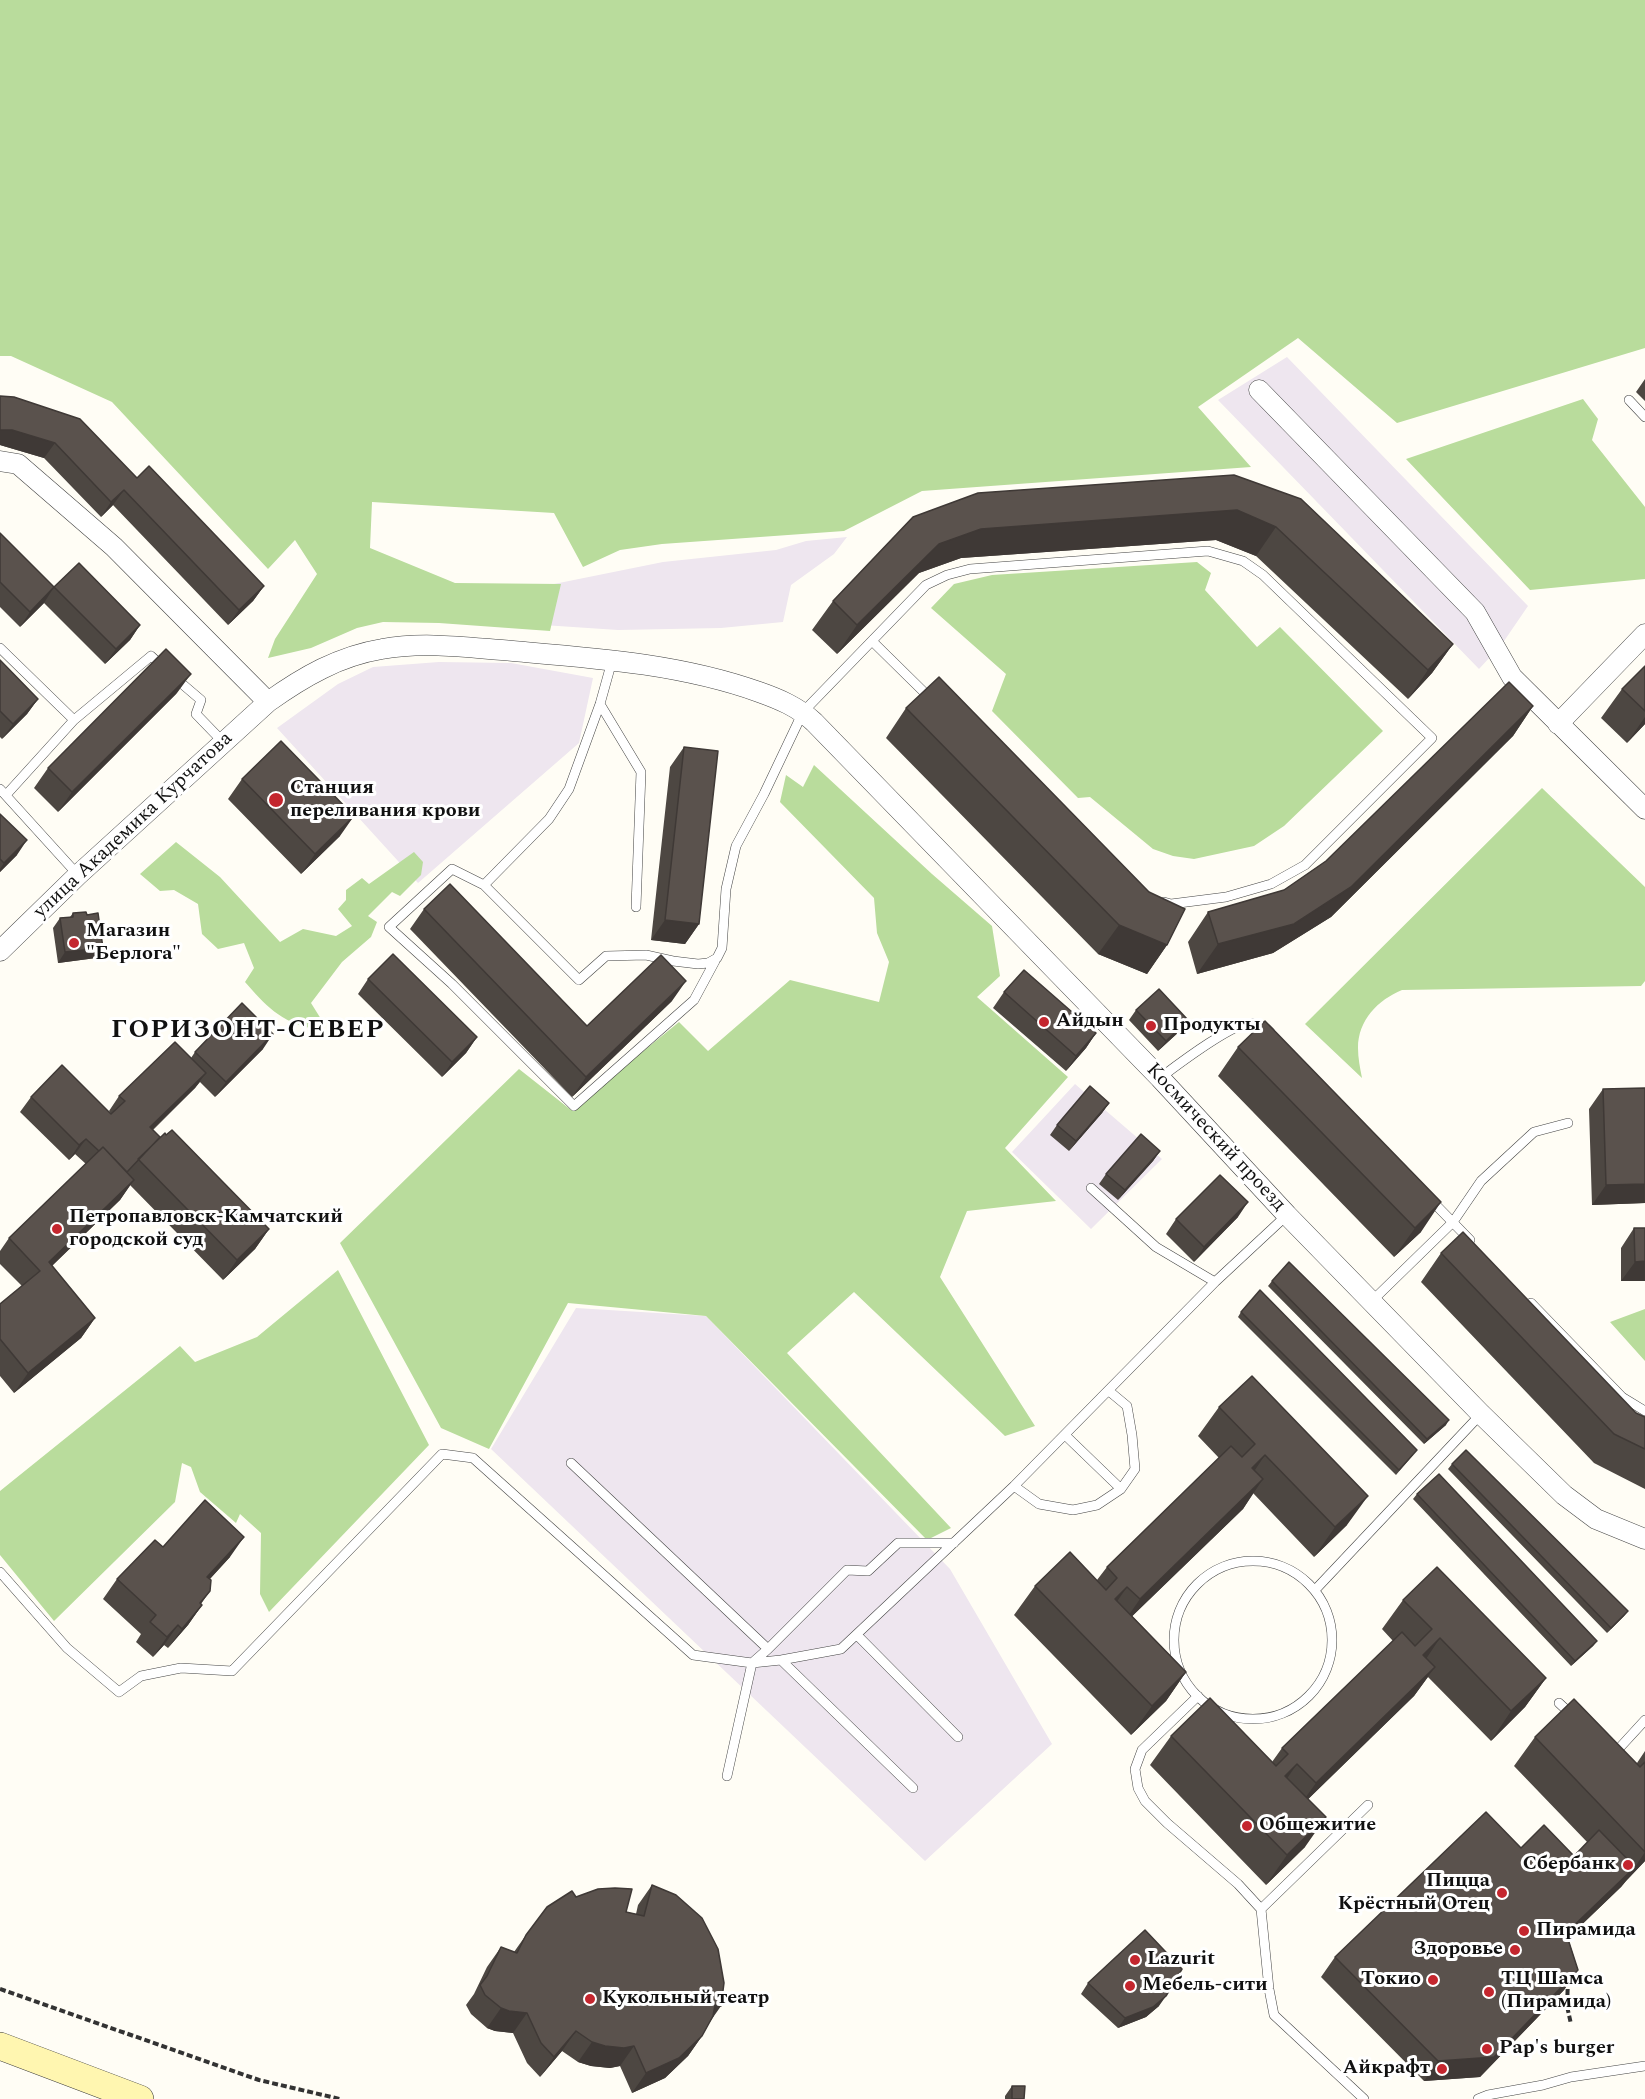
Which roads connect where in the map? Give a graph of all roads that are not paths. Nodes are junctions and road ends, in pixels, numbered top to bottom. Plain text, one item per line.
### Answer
1 (1259, 390) dead end
2 (1629, 400) dead end
3 (1645, 417) edge
4 (0, 461) edge
5 (1645, 634) edge
6 (872, 641) junction
7 (0, 648) edge
8 (612, 661) junction
9 (268, 702) junction
10 (600, 704) junction
11 (939, 707) edge
12 (803, 712) junction
13 (74, 720) junction
14 (1558, 723) junction
15 (224, 743) junction
16 (3, 792) edge
17 (1645, 809) edge
18 (78, 875) junction
19 (484, 885) junction
20 (1153, 898) edge
21 (636, 907) dead end
22 (0, 951) edge
23 (715, 960) junction
24 (1275, 1036) edge
25 (1160, 1078) junction
26 (1568, 1123) dead end
27 (1091, 1188) dead end
28 (1421, 1188) edge
29 (1287, 1215) junction
30 (1453, 1222) junction
31 (1477, 1247) edge
32 (1215, 1282) junction
33 (1526, 1297) edge
34 (1372, 1300) junction
35 (1109, 1391) junction
36 (1645, 1412) edge
37 (1481, 1414) junction
38 (1065, 1435) junction
39 (571, 1462) dead end
40 (1014, 1486) junction
41 (1121, 1490) junction
42 (1645, 1539) edge
43 (954, 1543) junction
44 (0, 1572) edge
45 (1315, 1590) junction
46 (857, 1635) junction
47 (768, 1649) junction
48 (781, 1660) junction
49 (752, 1662) junction
50 (1198, 1696) junction
51 (1559, 1703) dead end
52 (1645, 1720) edge
53 (1582, 1725) edge
54 (958, 1737) dead end
55 (1605, 1747) edge
56 (727, 1776) dead end
57 (913, 1788) dead end
58 (1368, 1805) dead end
59 (1261, 1910) junction
60 (0, 2046) edge
61 (1645, 2066) edge
62 (140, 2099) edge
63 (1364, 2099) edge
64 (1478, 2099) edge

1 - 14 street
2 - 3 lane
4 - 9 street
5 - 14 street
6 - 11 lane
6 - 12 lane
6 - 20 lane
7 - 13 lane
8 - 9 street, улица Академика Курчатова
8 - 10 lane
8 - 12 street, улица Академика Курчатова
9 - 15 street, улица Академика Курчатова
10 - 19 lane
10 - 21 lane
12 - 23 lane
12 - 25 street, Космический проезд
13 - 15 lane
13 - 16 lane
14 - 17 street
15 - 18 street, улица Академика Курчатова
16 - 18 lane
18 - 22 street, улица Академика Курчатова
19 - 23 lane
19 - 23 lane
24 - 25 lane
25 - 29 street, Космический проезд
26 - 30 lane
27 - 32 lane
28 - 30 lane
29 - 32 lane
29 - 34 street, Космический проезд
30 - 31 lane
30 - 34 lane
32 - 35 lane
33 - 36 lane
34 - 37 street, Космический проезд
35 - 38 lane
35 - 41 lane
37 - 42 street, Космический проезд
37 - 45 lane
38 - 40 lane
38 - 41 lane
39 - 47 lane
40 - 41 lane
40 - 43 lane
43 - 46 lane
43 - 47 lane
44 - 49 lane
45 - 50 lane
45 - 50 lane
46 - 48 lane
46 - 54 lane
47 - 49 lane
48 - 49 lane
48 - 57 lane
49 - 56 lane
50 - 59 lane
51 - 53 lane
52 - 55 lane
58 - 59 lane
59 - 63 lane
60 - 62 main road
61 - 64 lane

